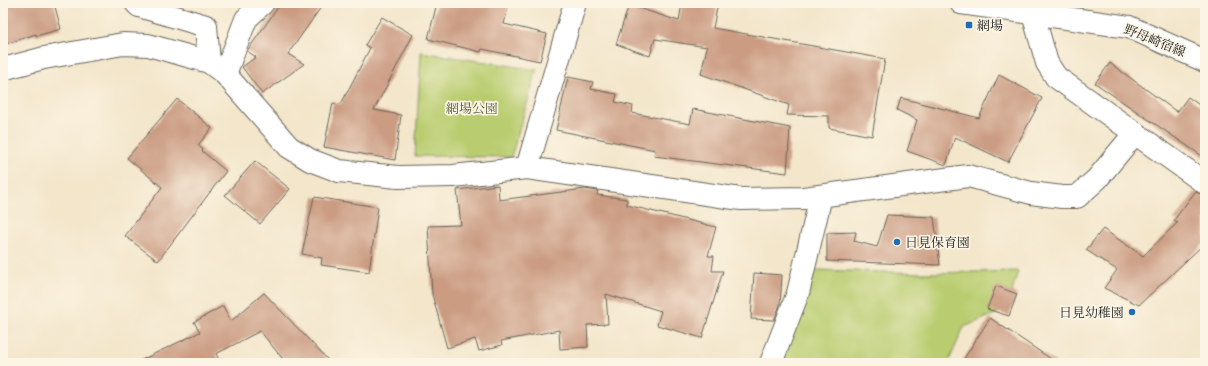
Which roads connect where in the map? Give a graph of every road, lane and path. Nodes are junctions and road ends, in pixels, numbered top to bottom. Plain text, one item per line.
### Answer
1 (136, 3) edge
2 (264, 3) edge
3 (575, 3) edge
4 (961, 3) edge
5 (1034, 14) junction
6 (1205, 61) edge
7 (217, 68) junction
8 (3, 69) edge
9 (1135, 133) junction
10 (527, 168) junction
11 (1205, 183) edge
12 (821, 196) junction
13 (771, 363) edge

1 - 7 street
2 - 7 street
3 - 10 street
4 - 5 street, 野母崎宿線
5 - 6 street, 野母崎宿線
5 - 9 street
7 - 8 street
7 - 10 street
9 - 11 street
9 - 12 street
10 - 12 street
12 - 13 street

